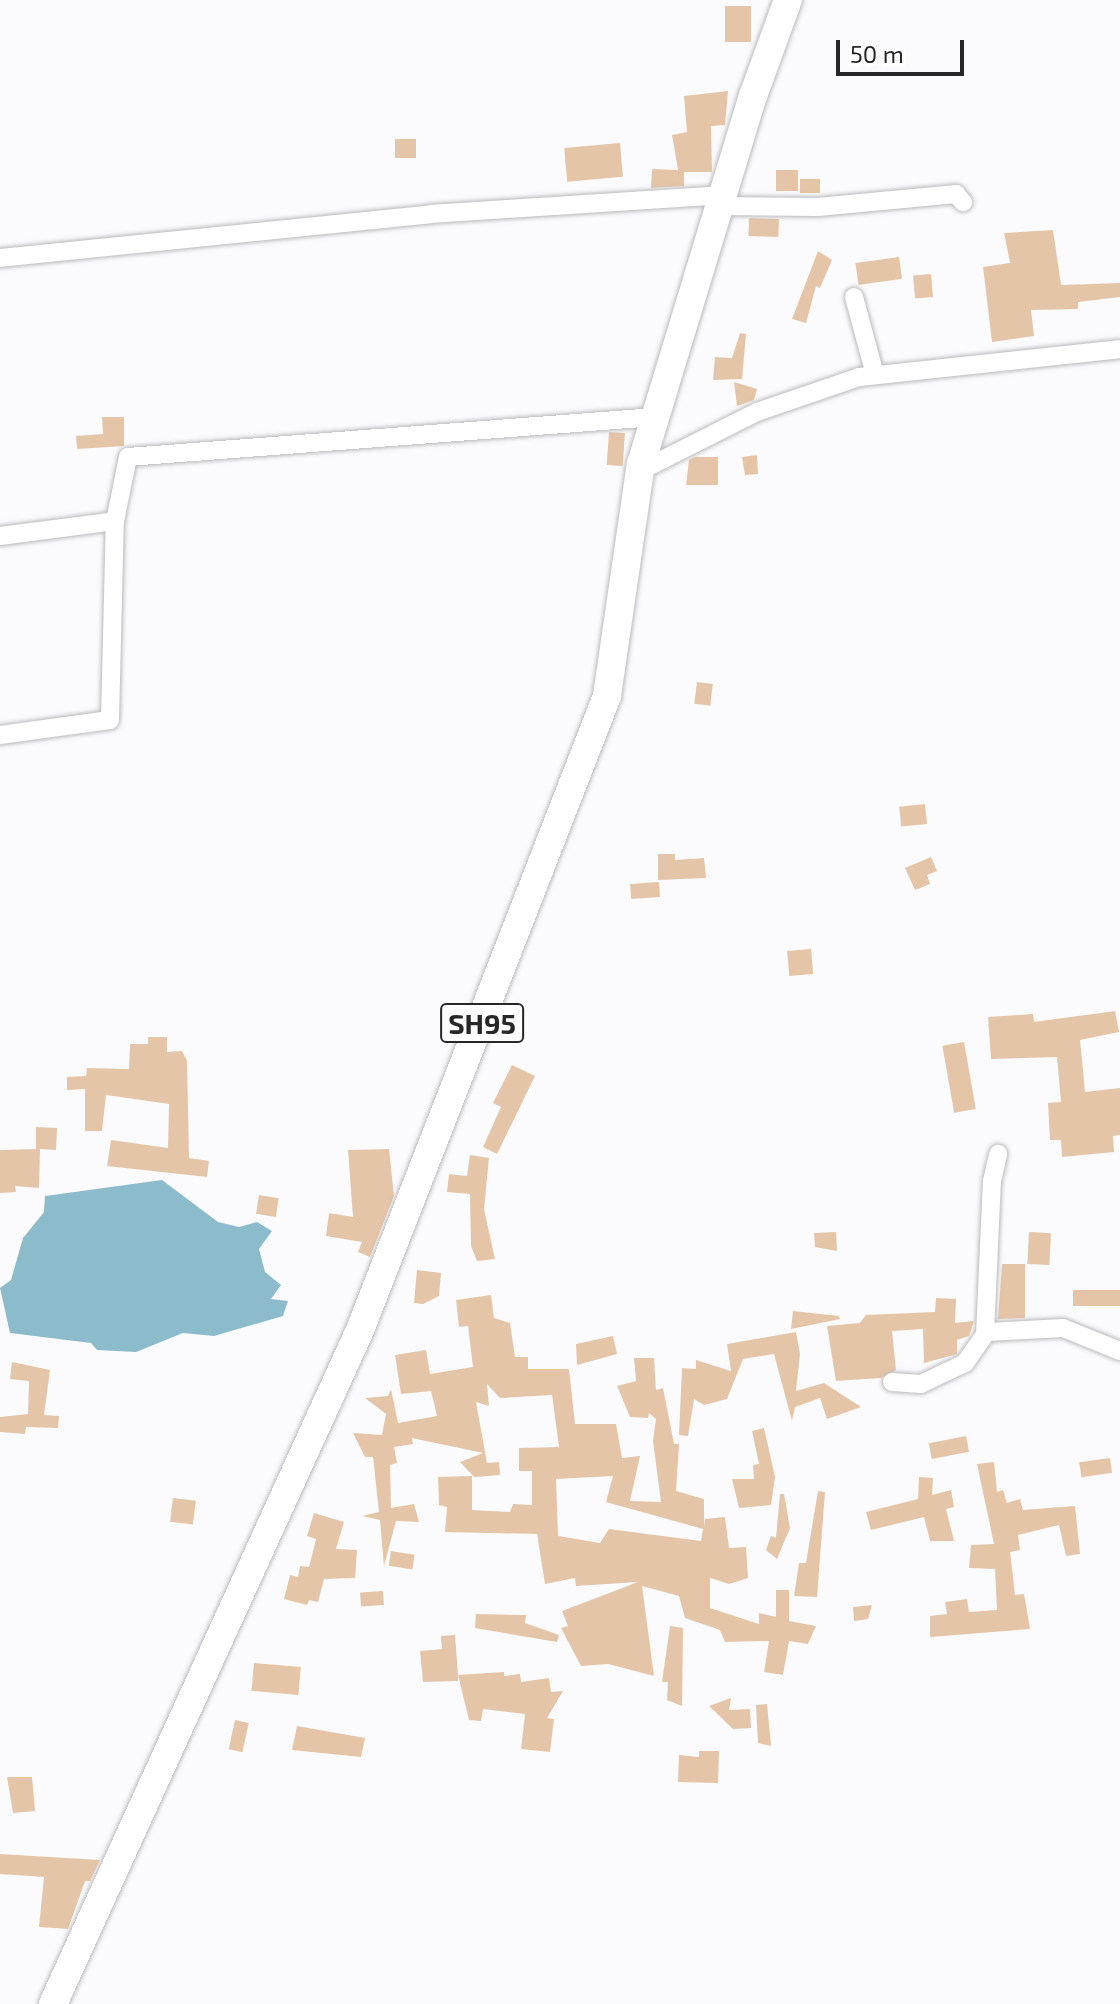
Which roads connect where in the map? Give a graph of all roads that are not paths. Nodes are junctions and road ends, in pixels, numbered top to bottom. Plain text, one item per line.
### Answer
1 (788, 0) edge
2 (721, 200) junction
3 (963, 202) dead end
4 (0, 258) edge
5 (854, 297) dead end
6 (1120, 349) edge
7 (875, 375) junction
8 (655, 417) junction
9 (640, 471) junction
10 (115, 521) junction
11 (0, 536) edge
12 (0, 735) edge
13 (998, 1154) dead end
14 (985, 1334) junction
15 (1120, 1351) edge
16 (892, 1382) dead end
17 (53, 2004) edge

1 - 2 main road, SH95
2 - 3 street
2 - 4 street
2 - 8 main road, SH95
5 - 7 street
6 - 7 street
7 - 9 street
8 - 9 main road, SH95
8 - 10 street
9 - 17 main road, SH95
10 - 11 street
10 - 12 street
13 - 14 street
14 - 15 street
14 - 16 street

